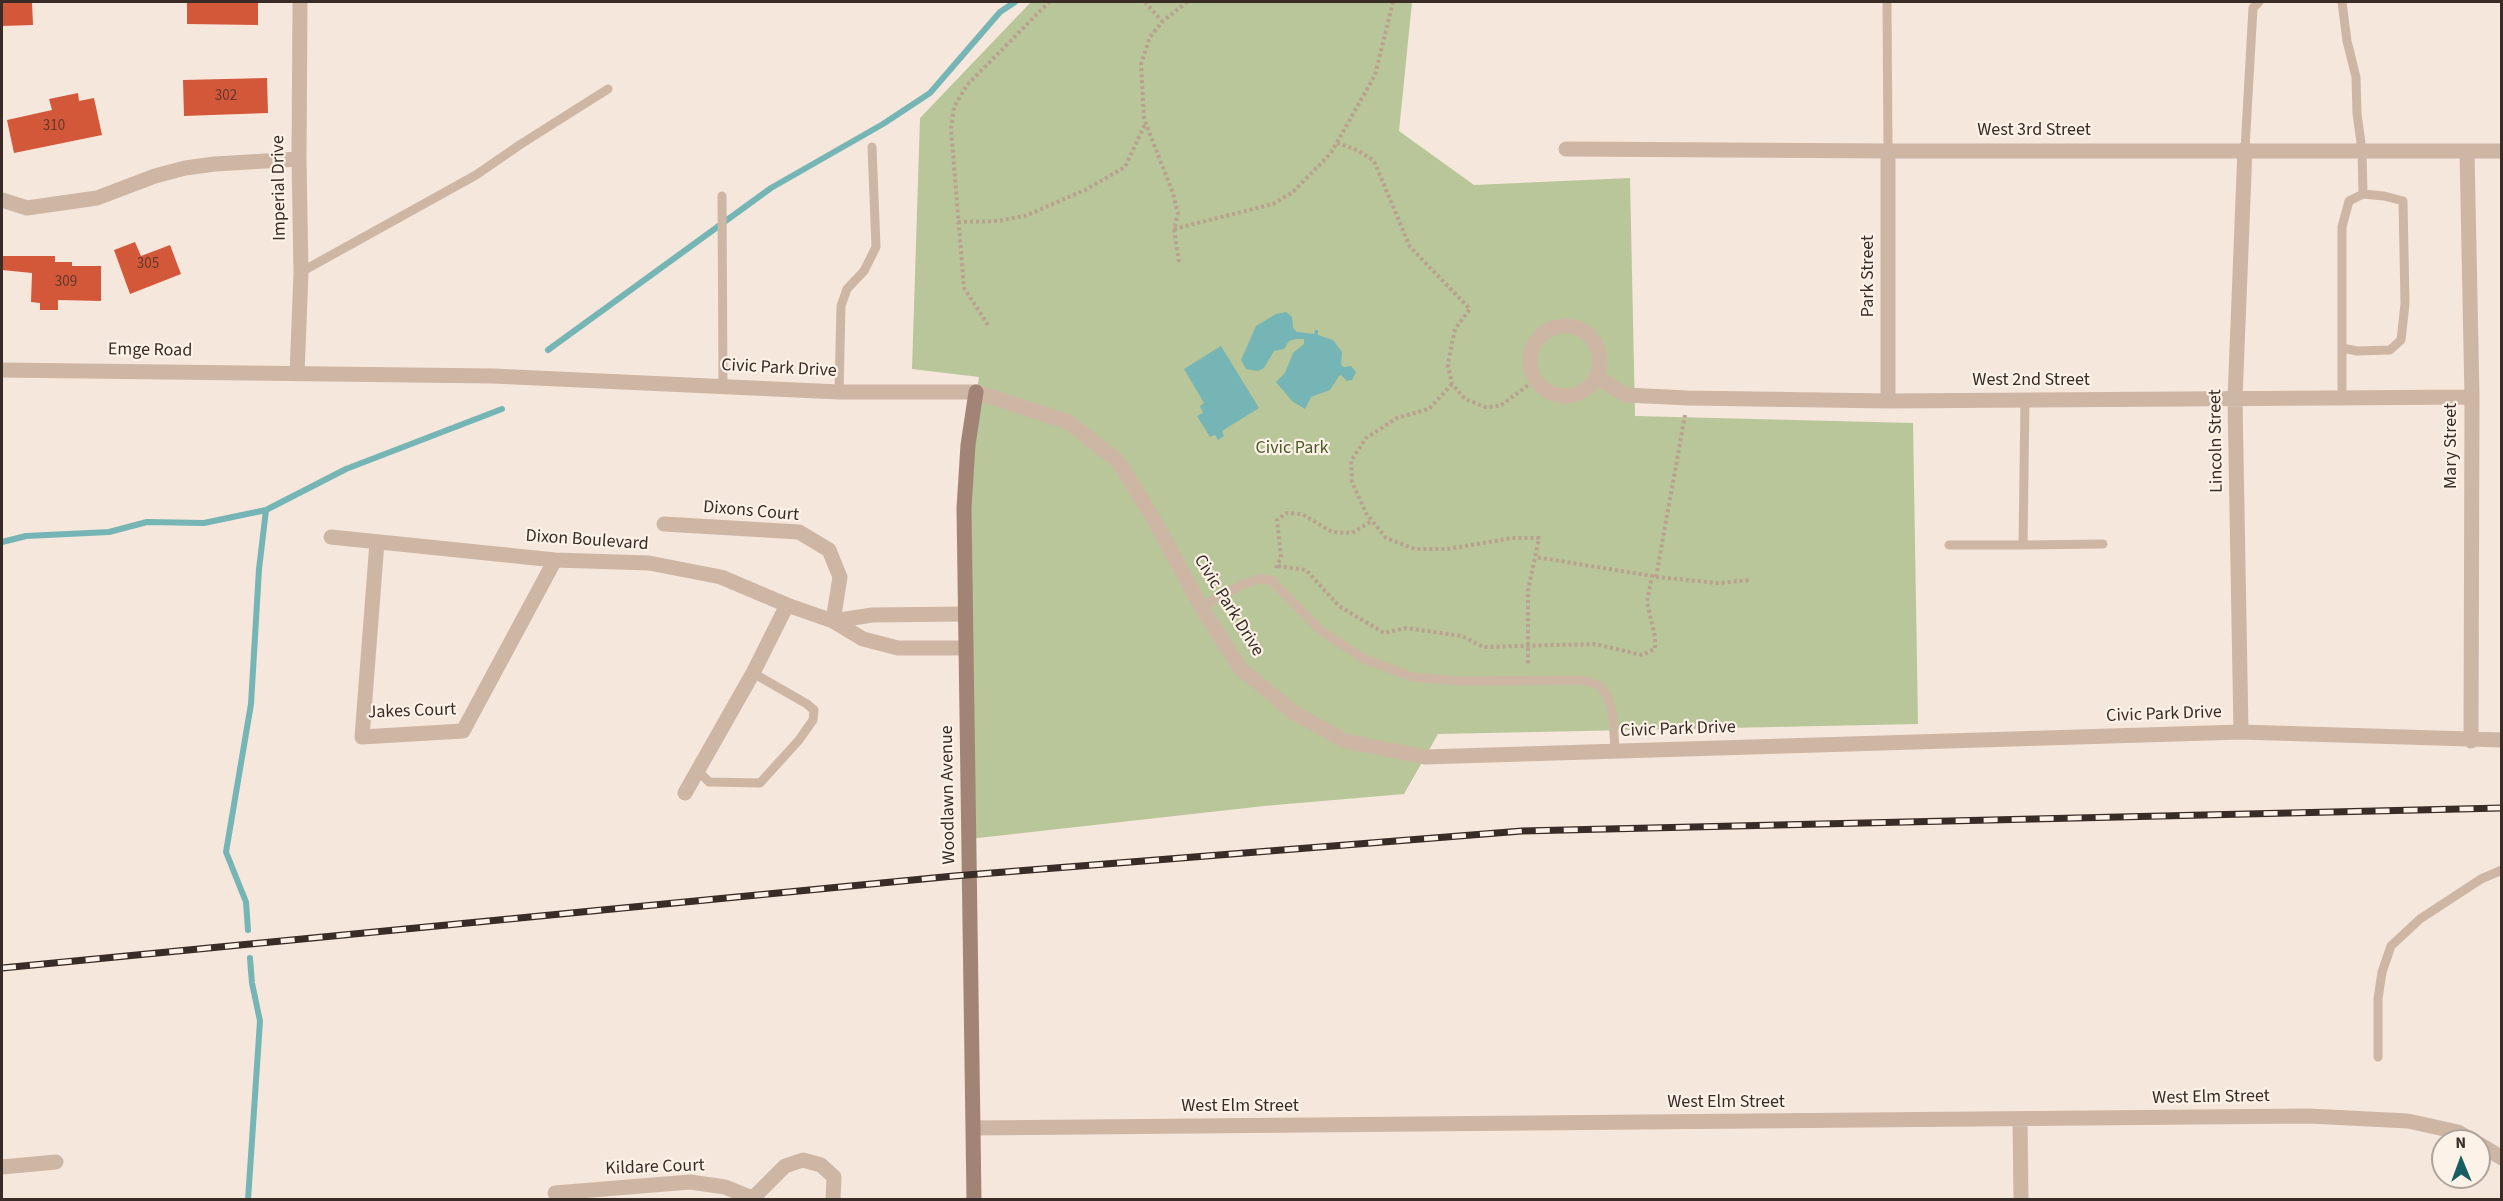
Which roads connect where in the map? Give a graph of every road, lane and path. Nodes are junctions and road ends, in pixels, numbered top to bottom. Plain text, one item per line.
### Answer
1 (300, 2) edge
2 (1049, 2) edge
3 (1145, 2) edge
4 (1187, 2) edge
5 (1393, 2) edge
6 (1887, 2) edge
7 (2259, 2) edge
8 (2342, 2) edge
9 (1162, 21) junction
10 (608, 89) dead end
11 (1145, 124) junction
12 (1336, 143) junction
13 (873, 147) dead end
14 (1566, 149) dead end
15 (2245, 149) junction
16 (2362, 150) junction
17 (1888, 151) junction
18 (2467, 151) junction
19 (2502, 151) edge
20 (299, 159) junction
21 (2363, 194) junction
22 (722, 196) dead end
23 (2, 200) edge
24 (958, 222) junction
25 (1174, 229) junction
26 (1179, 262) dead end
27 (301, 272) junction
28 (988, 325) dead end
29 (2342, 348) junction
30 (2, 370) edge
31 (297, 374) junction
32 (1596, 377) junction
33 (1535, 380) junction
34 (1452, 384) junction
35 (723, 386) junction
36 (839, 392) junction
37 (976, 392) junction
38 (2472, 397) junction
39 (1688, 398) junction
40 (2342, 398) junction
41 (2235, 399) junction
42 (1888, 400) junction
43 (2025, 400) junction
44 (1372, 521) junction
45 (664, 524) dead end
46 (331, 537) dead end
47 (377, 542) junction
48 (2103, 544) dead end
49 (1949, 545) dead end
50 (2024, 545) junction
51 (1535, 558) junction
52 (555, 560) junction
53 (1277, 566) junction
54 (1654, 577) junction
55 (1271, 580) junction
56 (1751, 580) dead end
57 (787, 605) junction
58 (1201, 607) junction
59 (966, 614) junction
60 (833, 621) junction
61 (1528, 644) junction
62 (966, 648) junction
63 (753, 673) junction
64 (1528, 681) junction
65 (2241, 732) junction
66 (2502, 740) edge
67 (2471, 741) junction
68 (1615, 751) junction
69 (698, 771) junction
70 (685, 793) dead end
71 (2502, 870) edge
72 (2378, 1058) dead end
73 (2020, 1120) junction
74 (974, 1128) junction
75 (2445, 1129) edge
76 (56, 1162) dead end
77 (2, 1167) edge
78 (555, 1193) dead end
79 (756, 1198) edge
80 (833, 1200) edge
81 (974, 1200) edge
82 (2021, 1200) edge

1 - 20 street, Imperial Drive
2 - 24 path
3 - 9 path
4 - 9 path
5 - 12 path
6 - 17 lane
7 - 15 lane
8 - 16 lane
9 - 11 path
10 - 27 lane
11 - 24 path
11 - 25 path
12 - 25 path
12 - 34 path
13 - 36 lane
14 - 17 street, West 3rd Street
15 - 16 street, West 3rd Street
15 - 17 street, West 3rd Street
15 - 41 street, Lincoln Street
16 - 18 street, West 3rd Street
16 - 21 lane
17 - 42 street, Park Street
18 - 19 street, West 3rd Street
18 - 38 street, Mary Street
20 - 23 street
20 - 27 street, Imperial Drive
21 - 29 lane
21 - 29 lane
22 - 35 lane
24 - 28 path
25 - 26 path
27 - 31 street, Imperial Drive
29 - 40 lane
30 - 31 street, Emge Road
31 - 35 street, Civic Park Drive
32 - 33 street
32 - 33 street
32 - 39 street, West 2nd Street
33 - 34 path
34 - 44 path
35 - 36 street, Civic Park Drive
36 - 37 street, Civic Park Drive
37 - 58 street, Civic Park Drive
37 - 59 street, Woodlawn Avenue
38 - 40 street, West 2nd Street
38 - 67 street, Mary Street
39 - 42 street, West 2nd Street
39 - 54 path
40 - 41 street, West 2nd Street
41 - 43 street, West 2nd Street
41 - 65 street, Lincoln Street
42 - 43 street, West 2nd Street
43 - 50 lane
44 - 51 path
44 - 53 path
45 - 60 street, Dixons Court
46 - 47 street, Dixon Boulevard
47 - 52 street, Dixon Boulevard
47 - 52 street, Jakes Court
48 - 50 lane
49 - 50 lane
51 - 54 path
51 - 61 path
52 - 57 street, Dixon Boulevard
53 - 55 path
53 - 61 path
54 - 56 path
54 - 61 path
55 - 58 lane
55 - 64 lane
57 - 60 street, Dixon Boulevard
57 - 63 street
58 - 68 street, Civic Park Drive
59 - 60 street, Dixon Boulevard
59 - 62 street, Woodlawn Avenue
60 - 62 street, Dixon Boulevard
61 - 64 path
62 - 74 street, Woodlawn Avenue
63 - 69 street
63 - 69 lane
64 - 68 lane
65 - 67 street, Civic Park Drive
65 - 68 street, Civic Park Drive
66 - 67 street, Civic Park Drive
69 - 70 street
71 - 72 lane
73 - 74 street, West Elm Street
73 - 75 street, West Elm Street
73 - 82 street
74 - 81 street, Woodlawn Avenue
76 - 77 street
78 - 79 street, Kildare Court
79 - 80 street, Kildare Court

